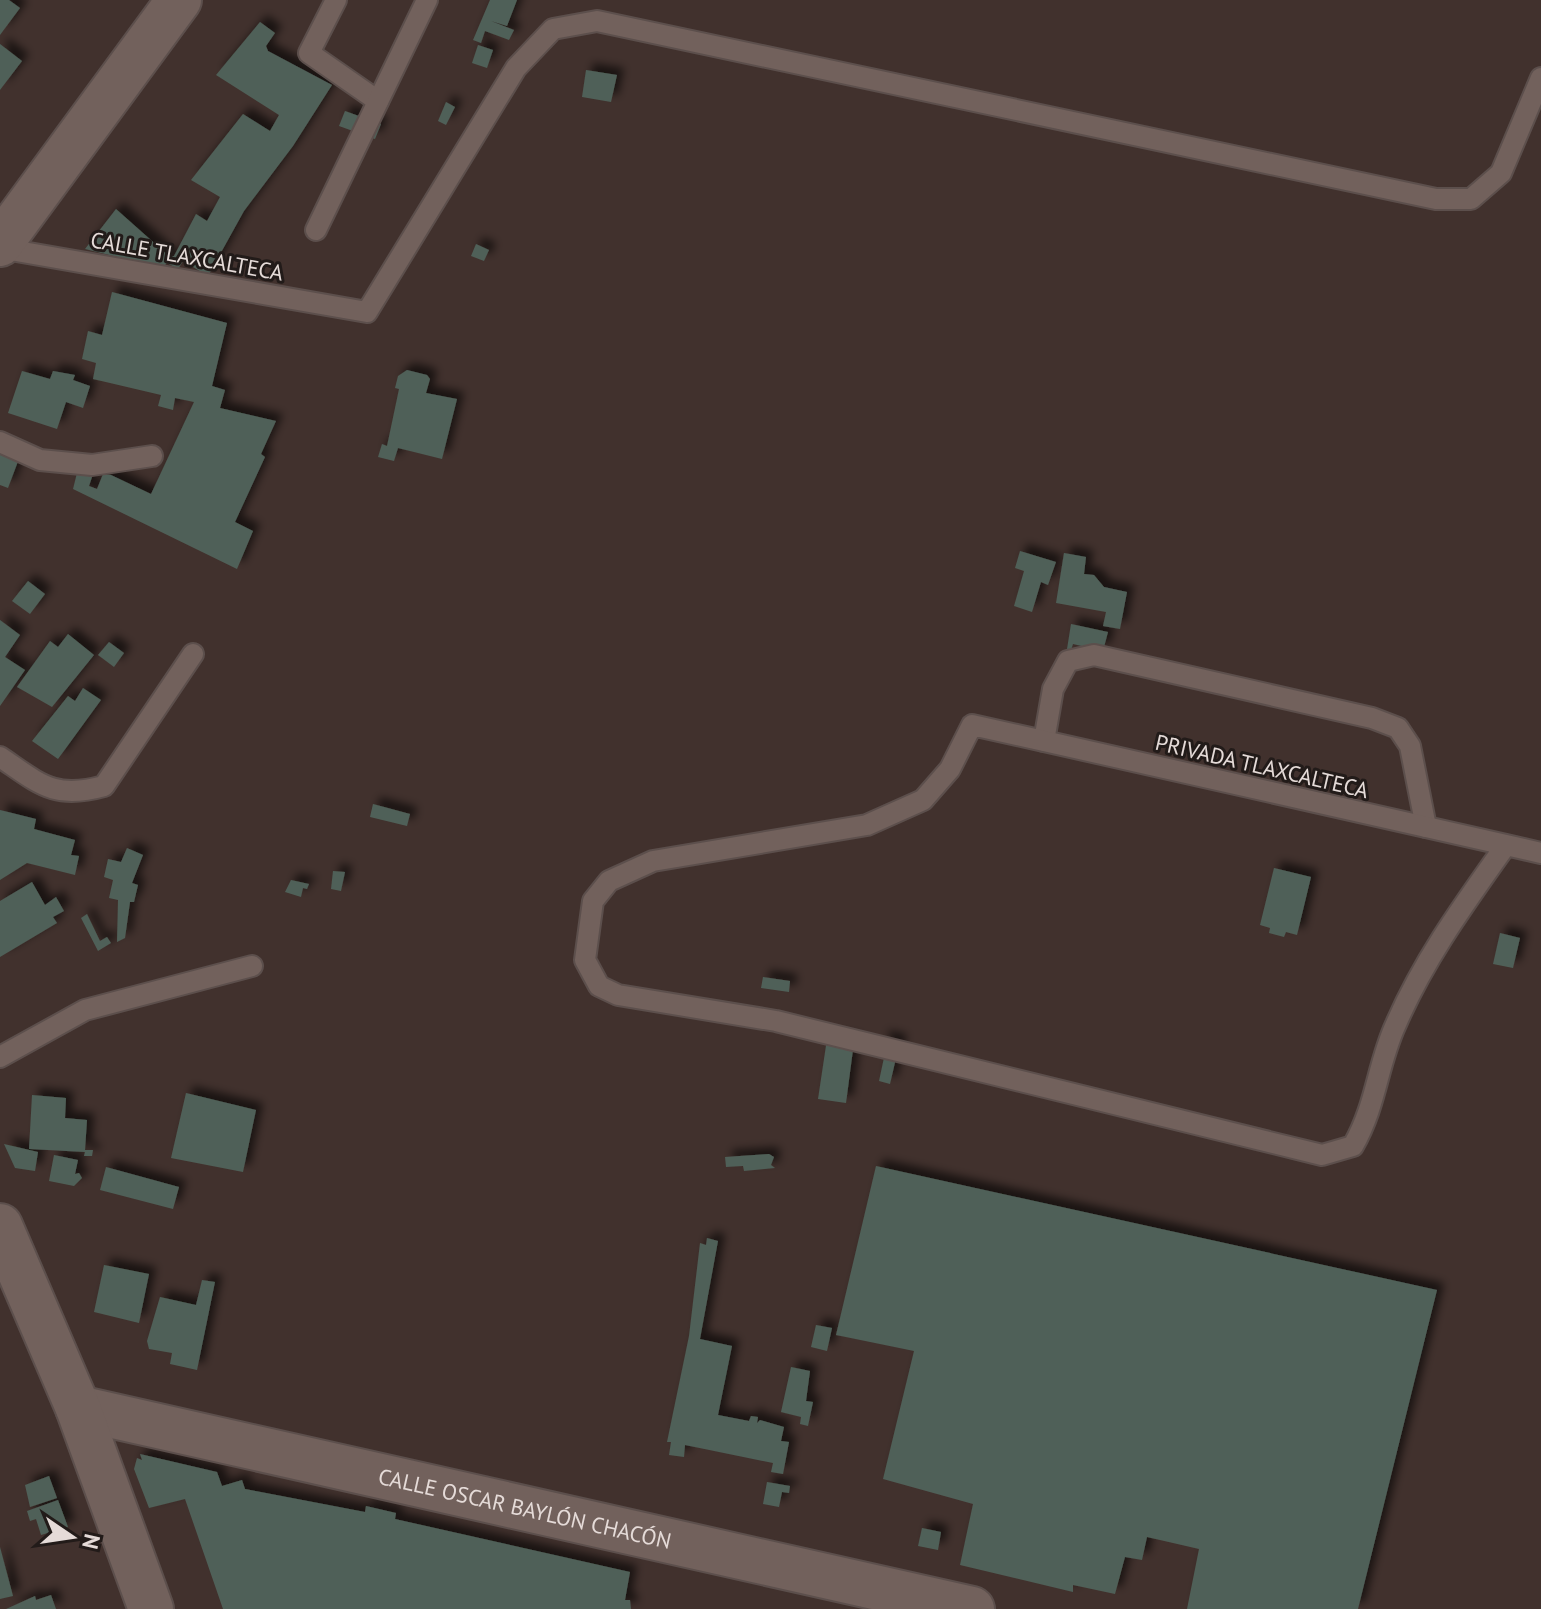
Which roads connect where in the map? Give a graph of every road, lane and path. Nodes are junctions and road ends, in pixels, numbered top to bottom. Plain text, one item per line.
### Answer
1 (179, 0) edge
2 (336, 0) edge
3 (427, 0) edge
4 (1541, 78) edge
5 (378, 101) junction
6 (316, 230) dead end
7 (0, 246) edge
8 (0, 442) edge
9 (152, 456) dead end
10 (193, 654) dead end
11 (1044, 741) junction
12 (0, 757) edge
13 (1426, 827) junction
14 (1506, 845) junction
15 (1541, 853) edge
16 (252, 966) dead end
17 (0, 1057) edge
18 (0, 1226) edge
19 (78, 1408) junction
20 (151, 1609) edge
21 (972, 1609) edge

1 - 7 street
2 - 5 lane
3 - 5 lane
4 - 7 lane, CALLE TLAXCALTECA
5 - 6 lane
8 - 9 lane
10 - 12 lane
11 - 13 lane, PRIVADA TLAXCALTECA
11 - 13 lane
11 - 14 lane, PRIVADA TLAXCALTECA
13 - 14 lane, PRIVADA TLAXCALTECA
14 - 15 lane, PRIVADA TLAXCALTECA
16 - 17 lane
18 - 19 street
19 - 20 street
19 - 21 street, CALLE OSCAR BAYLÓN CHACÓN

